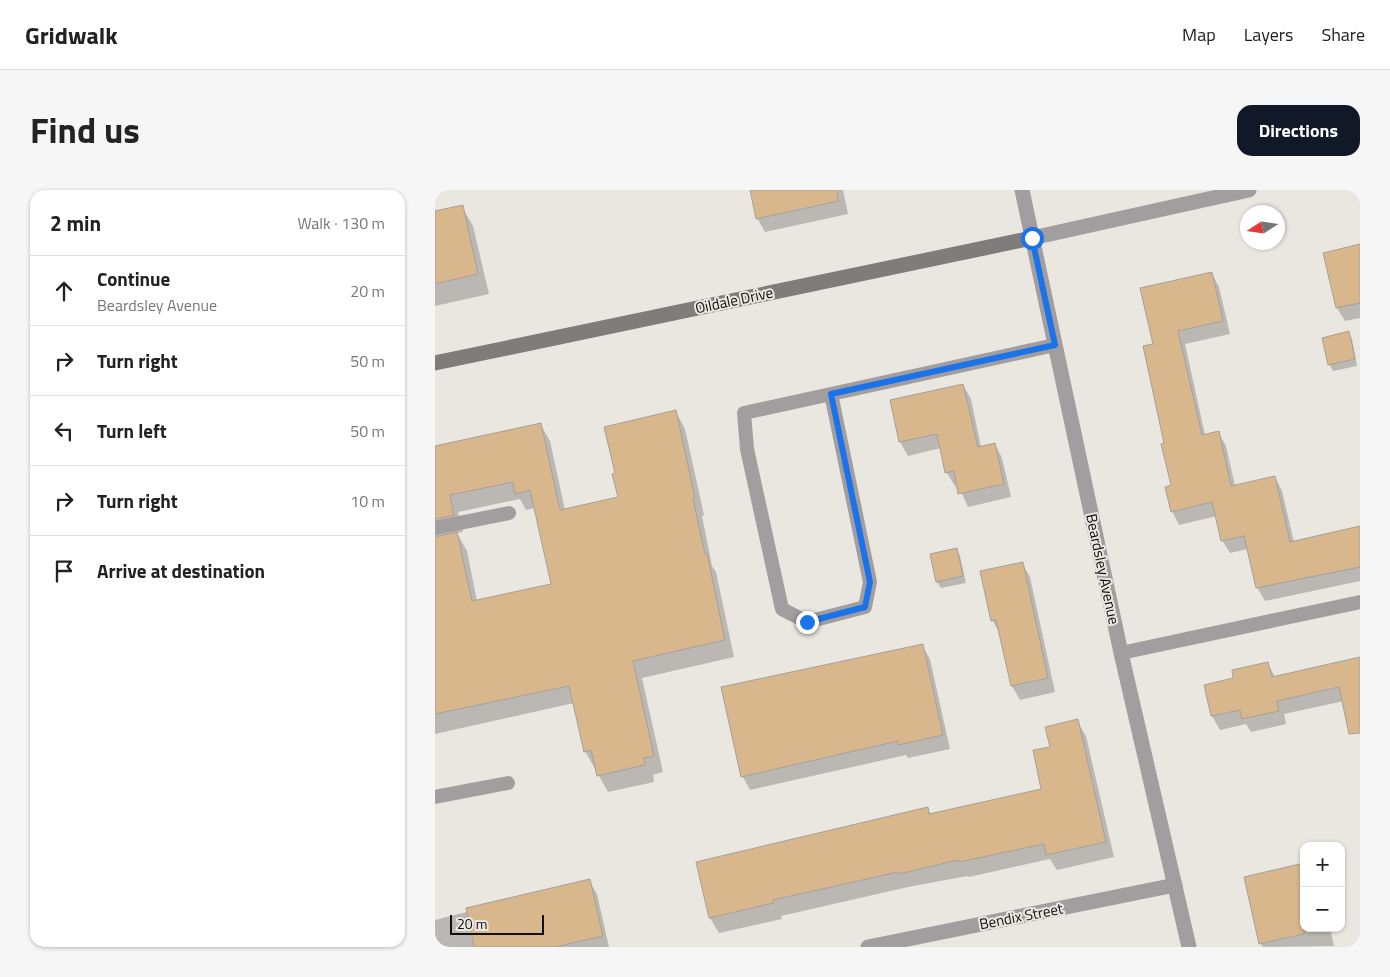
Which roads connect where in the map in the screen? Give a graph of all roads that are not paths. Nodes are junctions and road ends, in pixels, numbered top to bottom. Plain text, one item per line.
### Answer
1 (1022, 190) edge
2 (1249, 190) edge
3 (1032, 238) junction
4 (1055, 345) junction
5 (435, 363) edge
6 (831, 394) junction
7 (509, 513) dead end
8 (435, 528) edge
9 (1360, 602) edge
10 (1121, 653) junction
11 (507, 783) dead end
12 (435, 797) edge
13 (1175, 885) junction
14 (868, 947) edge
15 (1189, 947) edge

1 - 3 street, Beardsley Avenue
2 - 3 street
3 - 4 street, Beardsley Avenue
3 - 5 street, Oildale Drive
4 - 6 lane
4 - 10 street, Beardsley Avenue
6 - 6 lane
7 - 8 lane
9 - 10 lane
10 - 13 street, Beardsley Avenue
11 - 12 lane
13 - 14 street, Bendix Street
13 - 15 street, Beardsley Avenue

